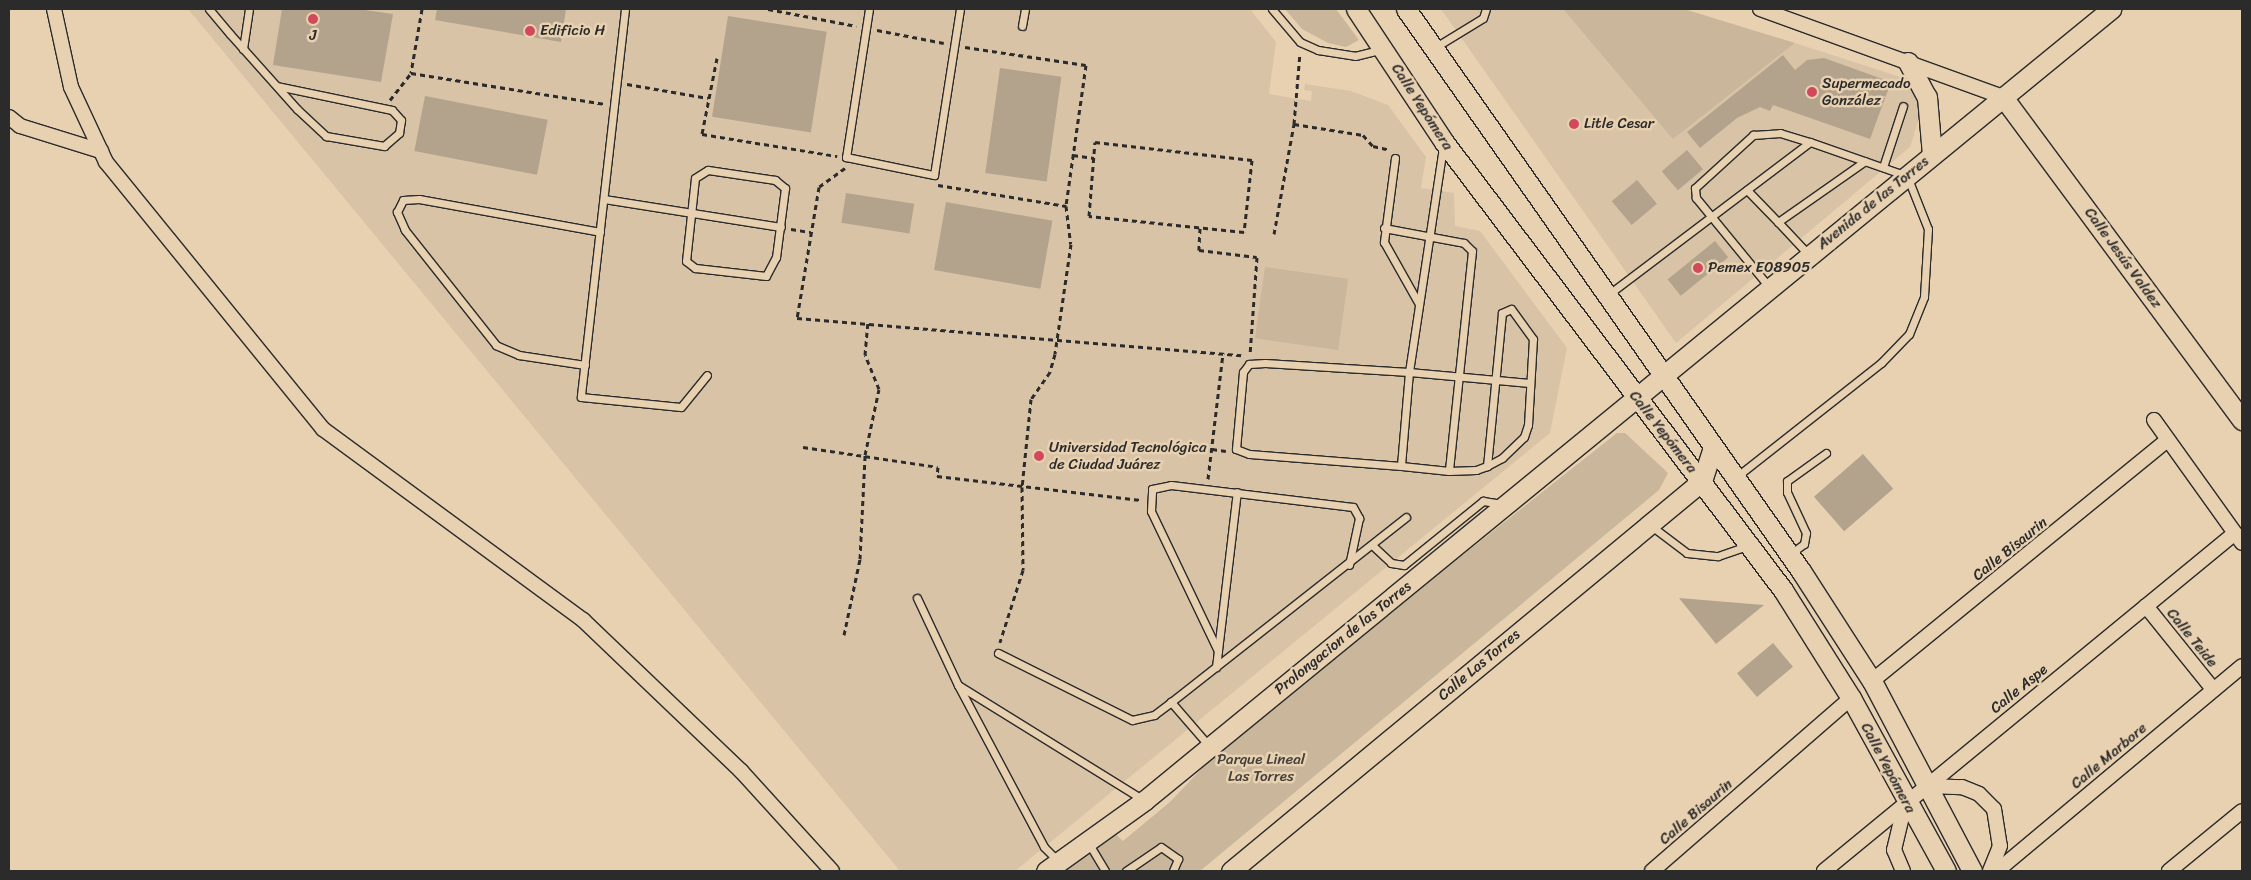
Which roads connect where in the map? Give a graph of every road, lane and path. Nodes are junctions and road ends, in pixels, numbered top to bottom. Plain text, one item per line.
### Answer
1 (54, 9) edge
2 (209, 9) edge
3 (249, 9) edge
4 (422, 9) edge
5 (625, 9) edge
6 (768, 9) edge
7 (869, 9) edge
8 (960, 9) edge
9 (1025, 9) edge
10 (1272, 9) edge
11 (1356, 9) edge
12 (1406, 9) edge
13 (1486, 9) edge
14 (1760, 9) edge
15 (2111, 9) edge
16 (1022, 26) dead end
17 (866, 28) junction
18 (1300, 42) junction
19 (955, 45) junction
20 (1434, 48) junction
21 (243, 49) junction
22 (1384, 49) junction
23 (717, 58) dead end
24 (1908, 62) junction
25 (411, 72) junction
26 (619, 83) junction
27 (276, 86) junction
28 (2003, 97) junction
29 (708, 98) junction
30 (615, 106) junction
31 (1902, 106) dead end
32 (384, 108) junction
33 (9, 117) edge
34 (1294, 124) junction
35 (1444, 142) junction
36 (1810, 142) junction
37 (102, 151) junction
38 (1073, 155) junction
39 (1932, 155) junction
40 (846, 157) junction
41 (1094, 158) junction
42 (1395, 158) joint
43 (1865, 161) junction
44 (853, 162) junction
45 (1883, 167) junction
46 (934, 175) junction
47 (1907, 176) junction
48 (1747, 190) junction
49 (604, 200) junction
50 (1066, 206) junction
51 (690, 213) junction
52 (1711, 217) junction
53 (1778, 222) junction
54 (781, 227) junction
55 (1200, 228) junction
56 (1384, 228) junction
57 (600, 232) junction
58 (811, 232) junction
59 (1274, 234) dead end
60 (1430, 235) junction
61 (1810, 256) junction
62 (1770, 288) junction
63 (1606, 296) junction
64 (1419, 304) junction
65 (868, 323) junction
66 (1056, 338) junction
67 (1224, 353) junction
68 (1249, 356) junction
69 (1249, 364) junction
70 (584, 365) junction
71 (1409, 372) junction
72 (707, 375) dead end
73 (1456, 376) junction
74 (1662, 377) junction
75 (1495, 380) junction
76 (1530, 383) junction
77 (1636, 398) junction
78 (2154, 420) dead end
79 (2242, 420) edge
80 (2167, 440) junction
81 (802, 447) dead end
82 (1712, 450) junction
83 (1826, 453) dead end
84 (865, 455) junction
85 (1401, 466) junction
86 (1488, 466) junction
87 (1449, 471) junction
88 (1736, 477) junction
89 (1702, 481) junction
90 (1022, 487) junction
91 (1207, 489) junction
92 (1237, 492) junction
93 (1149, 501) junction
94 (1505, 505) junction
95 (1406, 517) dead end
96 (1649, 525) junction
97 (2239, 538) edge
98 (1372, 545) junction
99 (1749, 545) junction
100 (1790, 554) junction
101 (1349, 564) junction
102 (917, 598) dead end
103 (2146, 606) junction
104 (844, 635) dead end
105 (1218, 651) junction
106 (998, 653) joint
107 (2242, 666) edge
108 (1216, 667) junction
109 (1872, 681) junction
110 (958, 684) junction
111 (2213, 689) junction
112 (1851, 698) junction
113 (1171, 702) junction
114 (1210, 747) junction
115 (1927, 786) junction
116 (1145, 800) junction
117 (1906, 801) junction
118 (2242, 812) edge
119 (1089, 844) junction
120 (1056, 868) edge
121 (832, 871) edge
122 (1105, 871) edge
123 (1126, 871) edge
124 (1173, 871) edge
125 (1230, 871) edge
126 (1652, 871) edge
127 (1824, 871) edge
128 (1903, 871) edge
129 (1946, 871) edge
130 (1972, 871) edge
131 (1990, 871) edge
132 (1997, 871) edge
133 (2169, 871) edge

1 - 37 street
2 - 21 lane
3 - 21 lane
4 - 25 path
5 - 26 lane
6 - 17 path
7 - 17 lane
8 - 19 lane
9 - 16 lane
10 - 18 lane
11 - 22 main road, Calle Yepómera
12 - 20 main road, Calle Yepómera
13 - 20 lane
14 - 24 street
15 - 28 main road, Avenida de las Torres
17 - 19 path
17 - 40 lane
18 - 22 lane
18 - 34 path
19 - 38 path
19 - 46 lane
20 - 63 main road, Calle Yepómera
21 - 27 lane
22 - 35 main road, Calle Yepómera
23 - 29 path
24 - 28 street
24 - 39 main road
25 - 30 path
25 - 32 path
26 - 29 path
26 - 30 lane
27 - 32 lane
27 - 32 lane
28 - 39 main road, Avenida de las Torres
28 - 79 main road, Calle Jesús Valdez
29 - 40 path
30 - 49 lane
31 - 45 lane
33 - 37 street
34 - 42 path
34 - 59 path
35 - 60 lane
35 - 77 main road, Calle Yepómera
36 - 43 lane
36 - 48 lane
36 - 52 lane
37 - 121 street
38 - 41 path
38 - 50 path
39 - 47 main road, Avenida de las Torres
40 - 44 lane
41 - 55 path
41 - 55 path
42 - 56 lane
43 - 45 lane
43 - 53 lane
44 - 46 lane
44 - 58 path
45 - 47 lane
46 - 50 path
47 - 61 main road, Avenida de las Torres
47 - 88 lane
48 - 52 lane
48 - 53 lane
49 - 51 lane
49 - 57 lane
50 - 66 path
51 - 54 lane
51 - 54 lane
51 - 54 lane
52 - 62 lane
52 - 63 lane
53 - 61 lane
54 - 58 path
55 - 68 path
56 - 60 lane
56 - 64 lane
57 - 70 lane
57 - 70 lane
58 - 65 path
60 - 64 lane
60 - 73 lane
61 - 62 main road, Avenida de las Torres
62 - 74 main road, Avenida de las Torres
63 - 74 main road, Calle Yepómera
64 - 71 lane
65 - 66 path
65 - 84 path
66 - 67 path
66 - 90 path
67 - 68 path
67 - 91 path
68 - 69 path
69 - 71 lane
69 - 85 lane
70 - 72 lane
71 - 73 lane
71 - 85 lane
73 - 75 lane
73 - 87 lane
74 - 77 main road, Avenida de las Torres
74 - 82 main road, Calle Yepómera
75 - 76 lane
75 - 76 lane
75 - 86 lane
76 - 86 lane
77 - 89 main road, Calle Yepómera
77 - 94 main road, Prolongacion de las Torres
78 - 80 street
80 - 97 street
80 - 109 street, Calle Bisaurin
81 - 84 path
82 - 88 main road, Calle Yepómera
82 - 89 main road
83 - 100 lane
84 - 90 path
84 - 104 path
85 - 87 lane
86 - 87 lane
88 - 100 main road, Calle Yepómera
89 - 96 main road, Calle Las Torres
89 - 99 main road, Calle Yepómera
90 - 93 path
90 - 106 path
91 - 92 lane
91 - 93 lane
92 - 101 lane
92 - 105 lane
93 - 105 lane
94 - 98 lane
94 - 114 main road, Prolongacion de las Torres
95 - 98 lane
96 - 99 lane
96 - 125 main road, Calle Las Torres
97 - 103 street, Calle Aspe
98 - 101 lane
99 - 112 main road, Calle Yepómera
100 - 109 main road, Calle Yepómera
101 - 108 lane
102 - 110 lane
103 - 111 street, Calle Teide
103 - 115 street, Calle Aspe
105 - 108 lane
106 - 113 lane
107 - 111 street, Calle Marbore
108 - 113 lane
109 - 115 main road, Calle Yepómera
110 - 116 lane
110 - 120 lane
111 - 132 street, Calle Marbore
112 - 117 main road, Calle Yepómera
112 - 126 street, Calle Bisaurin
113 - 114 lane
114 - 116 main road, Prolongacion de las Torres
115 - 117 street, Calle Aspe
115 - 130 main road, Calle Yepómera
115 - 131 street
116 - 119 main road, Prolongacion de las Torres
117 - 127 street, Calle Aspe
117 - 128 street
117 - 129 main road, Calle Yepómera
118 - 133 street
119 - 120 main road, Prolongacion de las Torres
119 - 122 lane
123 - 124 lane

